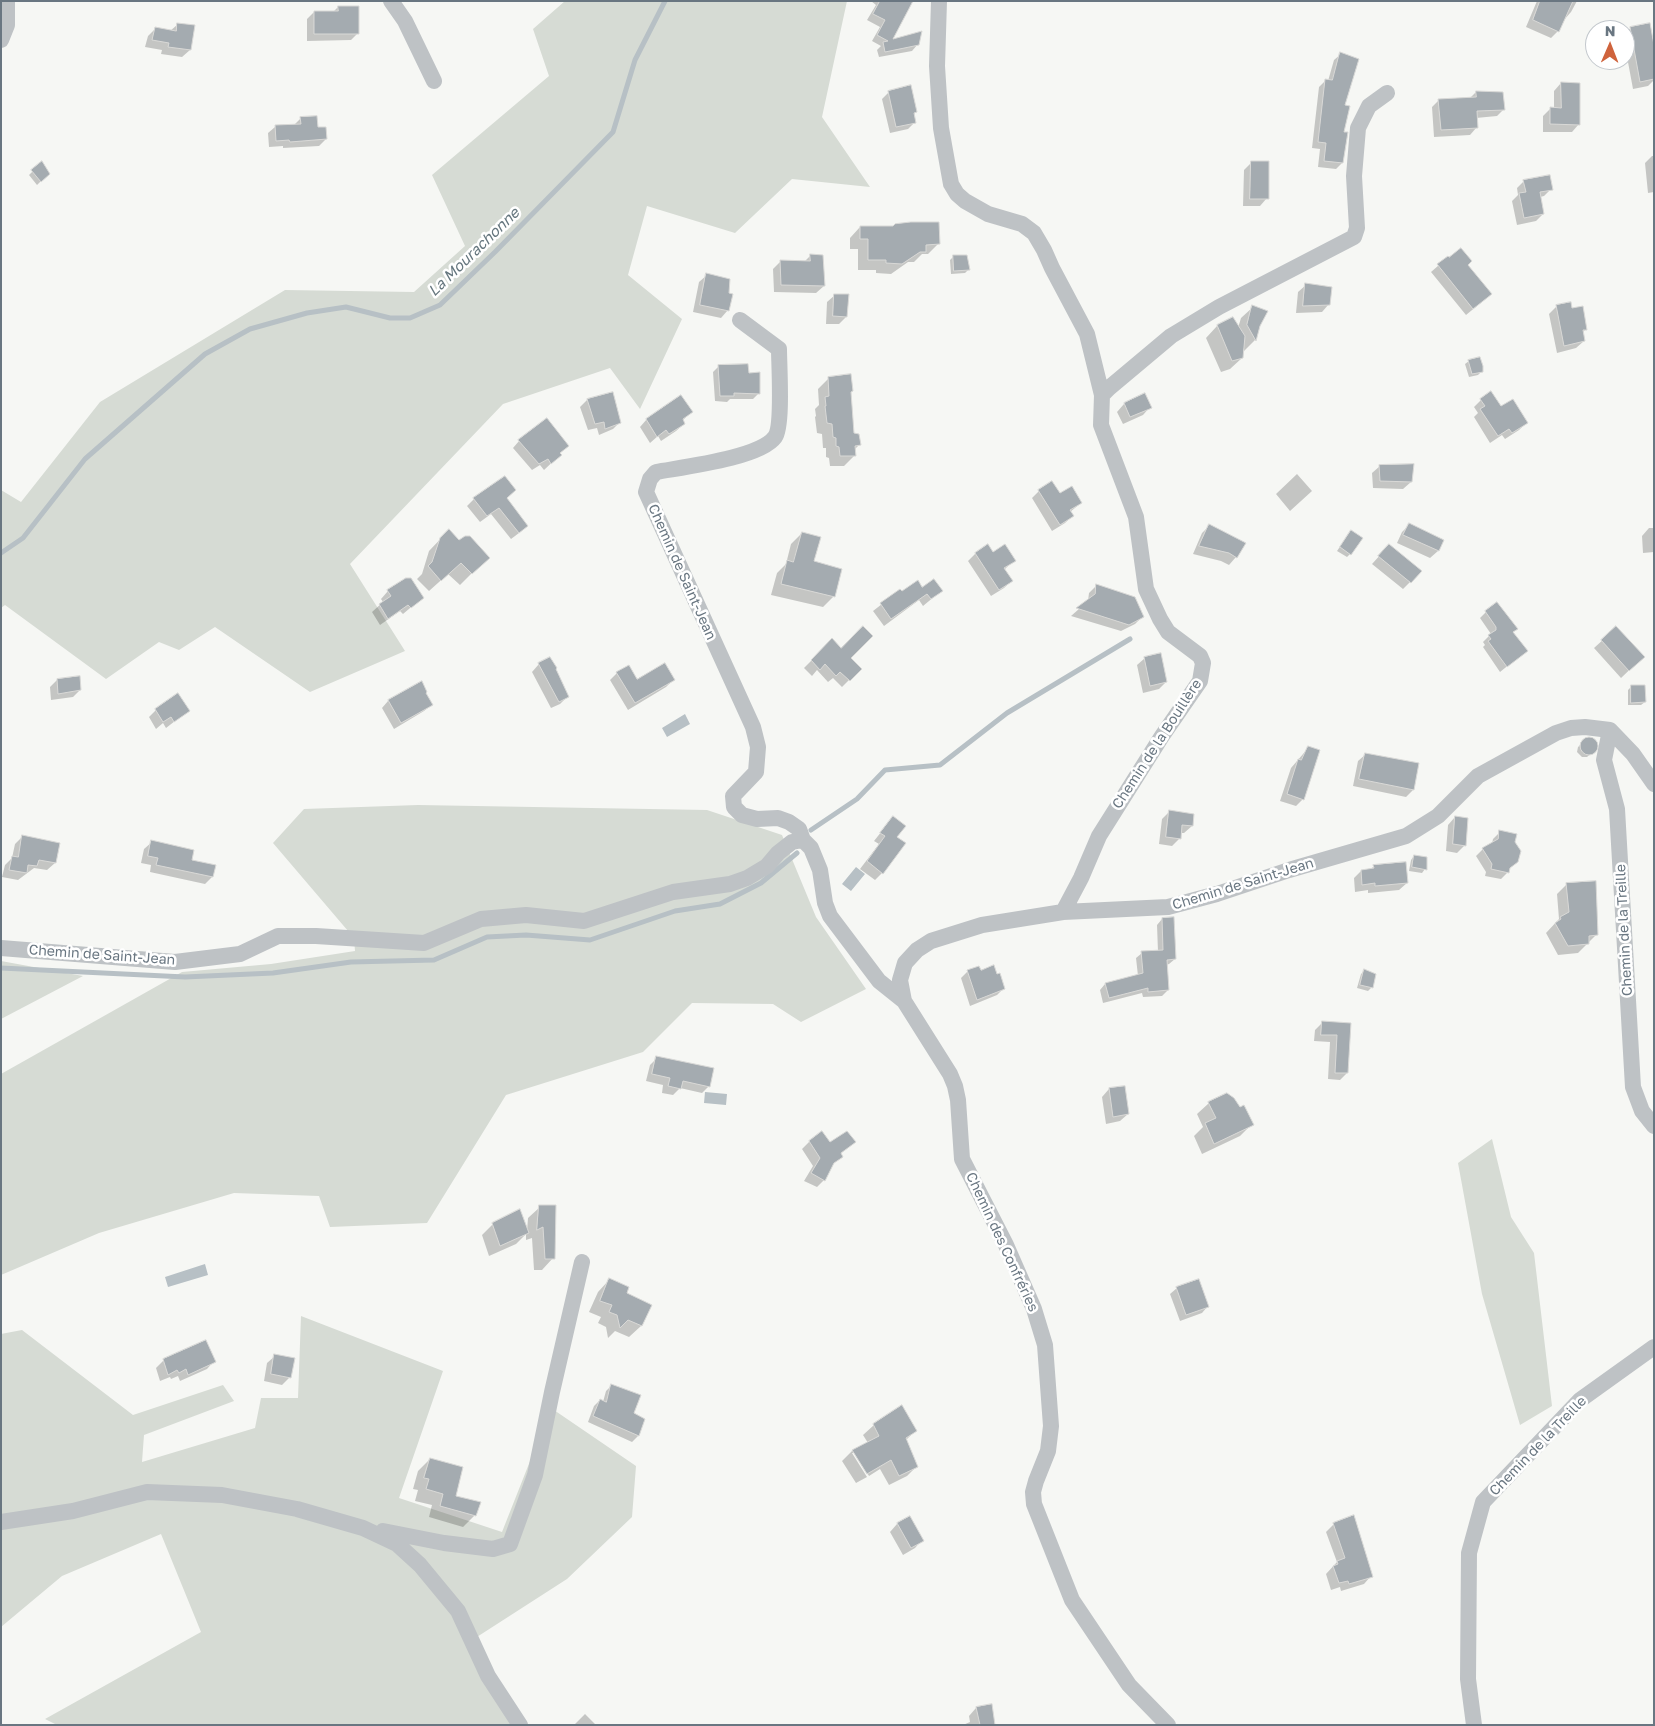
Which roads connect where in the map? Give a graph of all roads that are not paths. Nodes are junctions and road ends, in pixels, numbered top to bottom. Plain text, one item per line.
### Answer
1 (7, 1) edge
2 (391, 1) edge
3 (939, 1) edge
4 (1, 40) edge
5 (434, 81) dead end
6 (1387, 94) dead end
7 (740, 320) dead end
8 (1102, 395) junction
9 (1610, 730) junction
10 (1654, 784) edge
11 (803, 840) junction
12 (1063, 912) junction
13 (1, 948) edge
14 (904, 1001) junction
15 (1654, 1126) edge
16 (582, 1262) dead end
17 (1654, 1347) edge
18 (1, 1522) edge
19 (363, 1528) junction
20 (520, 1725) edge
21 (1168, 1725) edge
22 (1474, 1725) edge

1 - 4 street
2 - 5 street
3 - 8 street, Chemin de la Bouillère
6 - 8 street
7 - 11 street, Chemin de Saint-Jean
8 - 12 street, Chemin de la Bouillère
9 - 10 street
9 - 12 street, Chemin de Saint-Jean
9 - 15 street, Chemin de la Treille
11 - 13 street, Chemin de Saint-Jean
11 - 14 street, Chemin de Saint-Jean
12 - 14 street, Chemin de Saint-Jean
14 - 21 street, Chemin des Confréries
16 - 19 street
17 - 22 street, Chemin de la Treille
18 - 19 street
19 - 20 street

